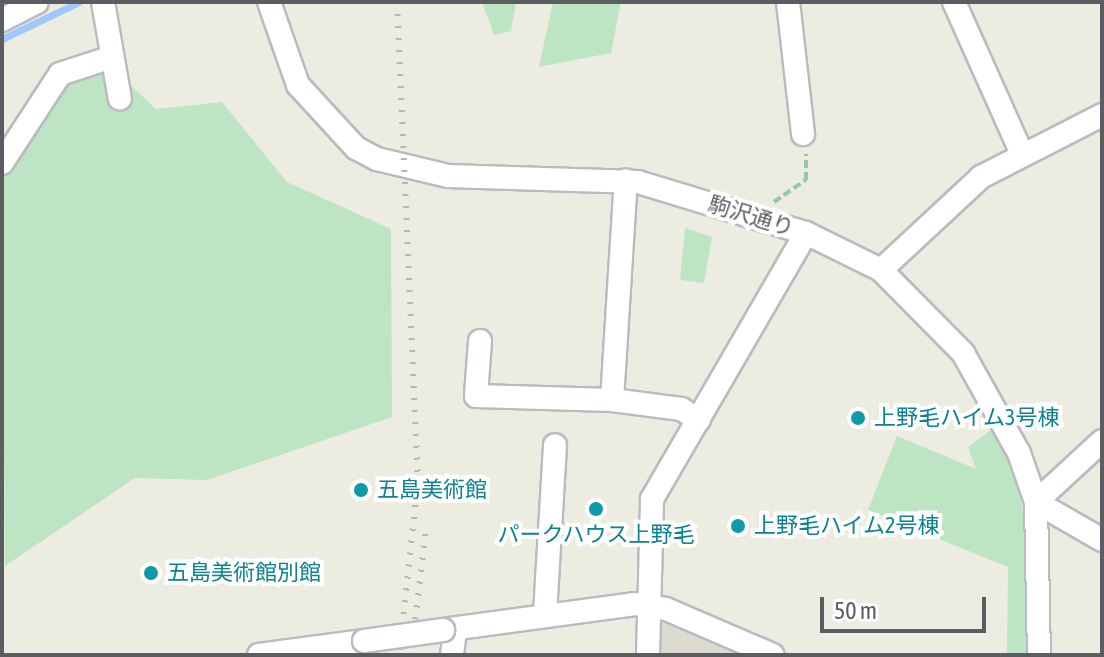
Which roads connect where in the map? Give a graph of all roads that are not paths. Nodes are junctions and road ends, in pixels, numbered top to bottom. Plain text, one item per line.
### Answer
1 (37, 2) edge
2 (103, 2) edge
3 (269, 2) edge
4 (788, 2) edge
5 (954, 2) edge
6 (2, 20) edge
7 (112, 57) junction
8 (120, 99) dead end
9 (1101, 118) edge
10 (803, 134) road end
11 (1022, 154) junction
12 (2, 163) edge
13 (626, 180) junction
14 (797, 230) junction
15 (881, 270) junction
16 (480, 341) dead end
17 (612, 400) junction
18 (699, 420) junction
19 (1102, 441) edge
20 (555, 445) dead end
21 (1036, 502) junction
22 (1102, 540) edge
23 (647, 605) junction
24 (545, 614) junction
25 (449, 629) junction
26 (259, 655) edge
27 (452, 655) edge
28 (648, 655) edge
29 (773, 655) edge
30 (1039, 655) edge

1 - 6 street
2 - 7 street
3 - 13 street, 駒沢通り
4 - 10 street
5 - 11 street
7 - 8 street
7 - 12 street
9 - 11 street
11 - 15 street
13 - 14 street, 駒沢通り
13 - 17 street
14 - 15 street, 駒沢通り
14 - 18 street
15 - 21 street, 駒沢通り
16 - 17 street
17 - 18 street
18 - 23 street
19 - 21 street
20 - 24 street
21 - 22 street
21 - 30 street, 駒沢通り
23 - 24 street
23 - 28 street
23 - 29 street
24 - 25 street
25 - 26 street, bridge
25 - 27 street

